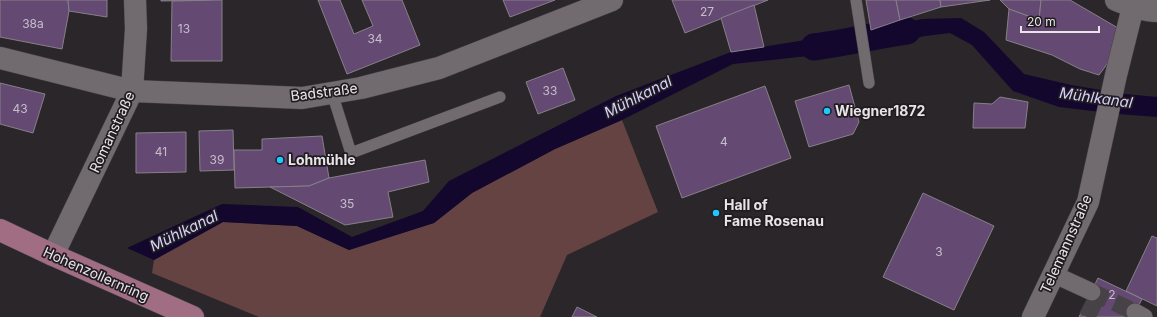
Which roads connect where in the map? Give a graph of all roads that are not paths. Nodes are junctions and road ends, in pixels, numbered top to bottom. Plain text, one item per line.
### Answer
1 (135, 0) edge
2 (612, 0) edge
3 (856, 0) edge
4 (1125, 3) edge
5 (1157, 11) edge
6 (0, 58) edge
7 (869, 84) dead end
8 (132, 91) junction
9 (332, 93) junction
10 (500, 97) dead end
11 (0, 230) edge
12 (53, 255) junction
13 (1053, 274) junction
14 (1092, 292) tunnel mouth
15 (193, 317) edge
16 (1034, 317) edge

1 - 8 street, Romanstraße
2 - 9 street, Badstraße
3 - 7 lane
4 - 5 street
4 - 13 street, Telemannstraße
6 - 8 street, Badstraße
8 - 9 street, Badstraße
8 - 12 street, Romanstraße
9 - 10 lane
11 - 12 main road, Hohenzollernring
12 - 15 main road, Hohenzollernring
13 - 14 street
13 - 16 street, Telemannstraße

